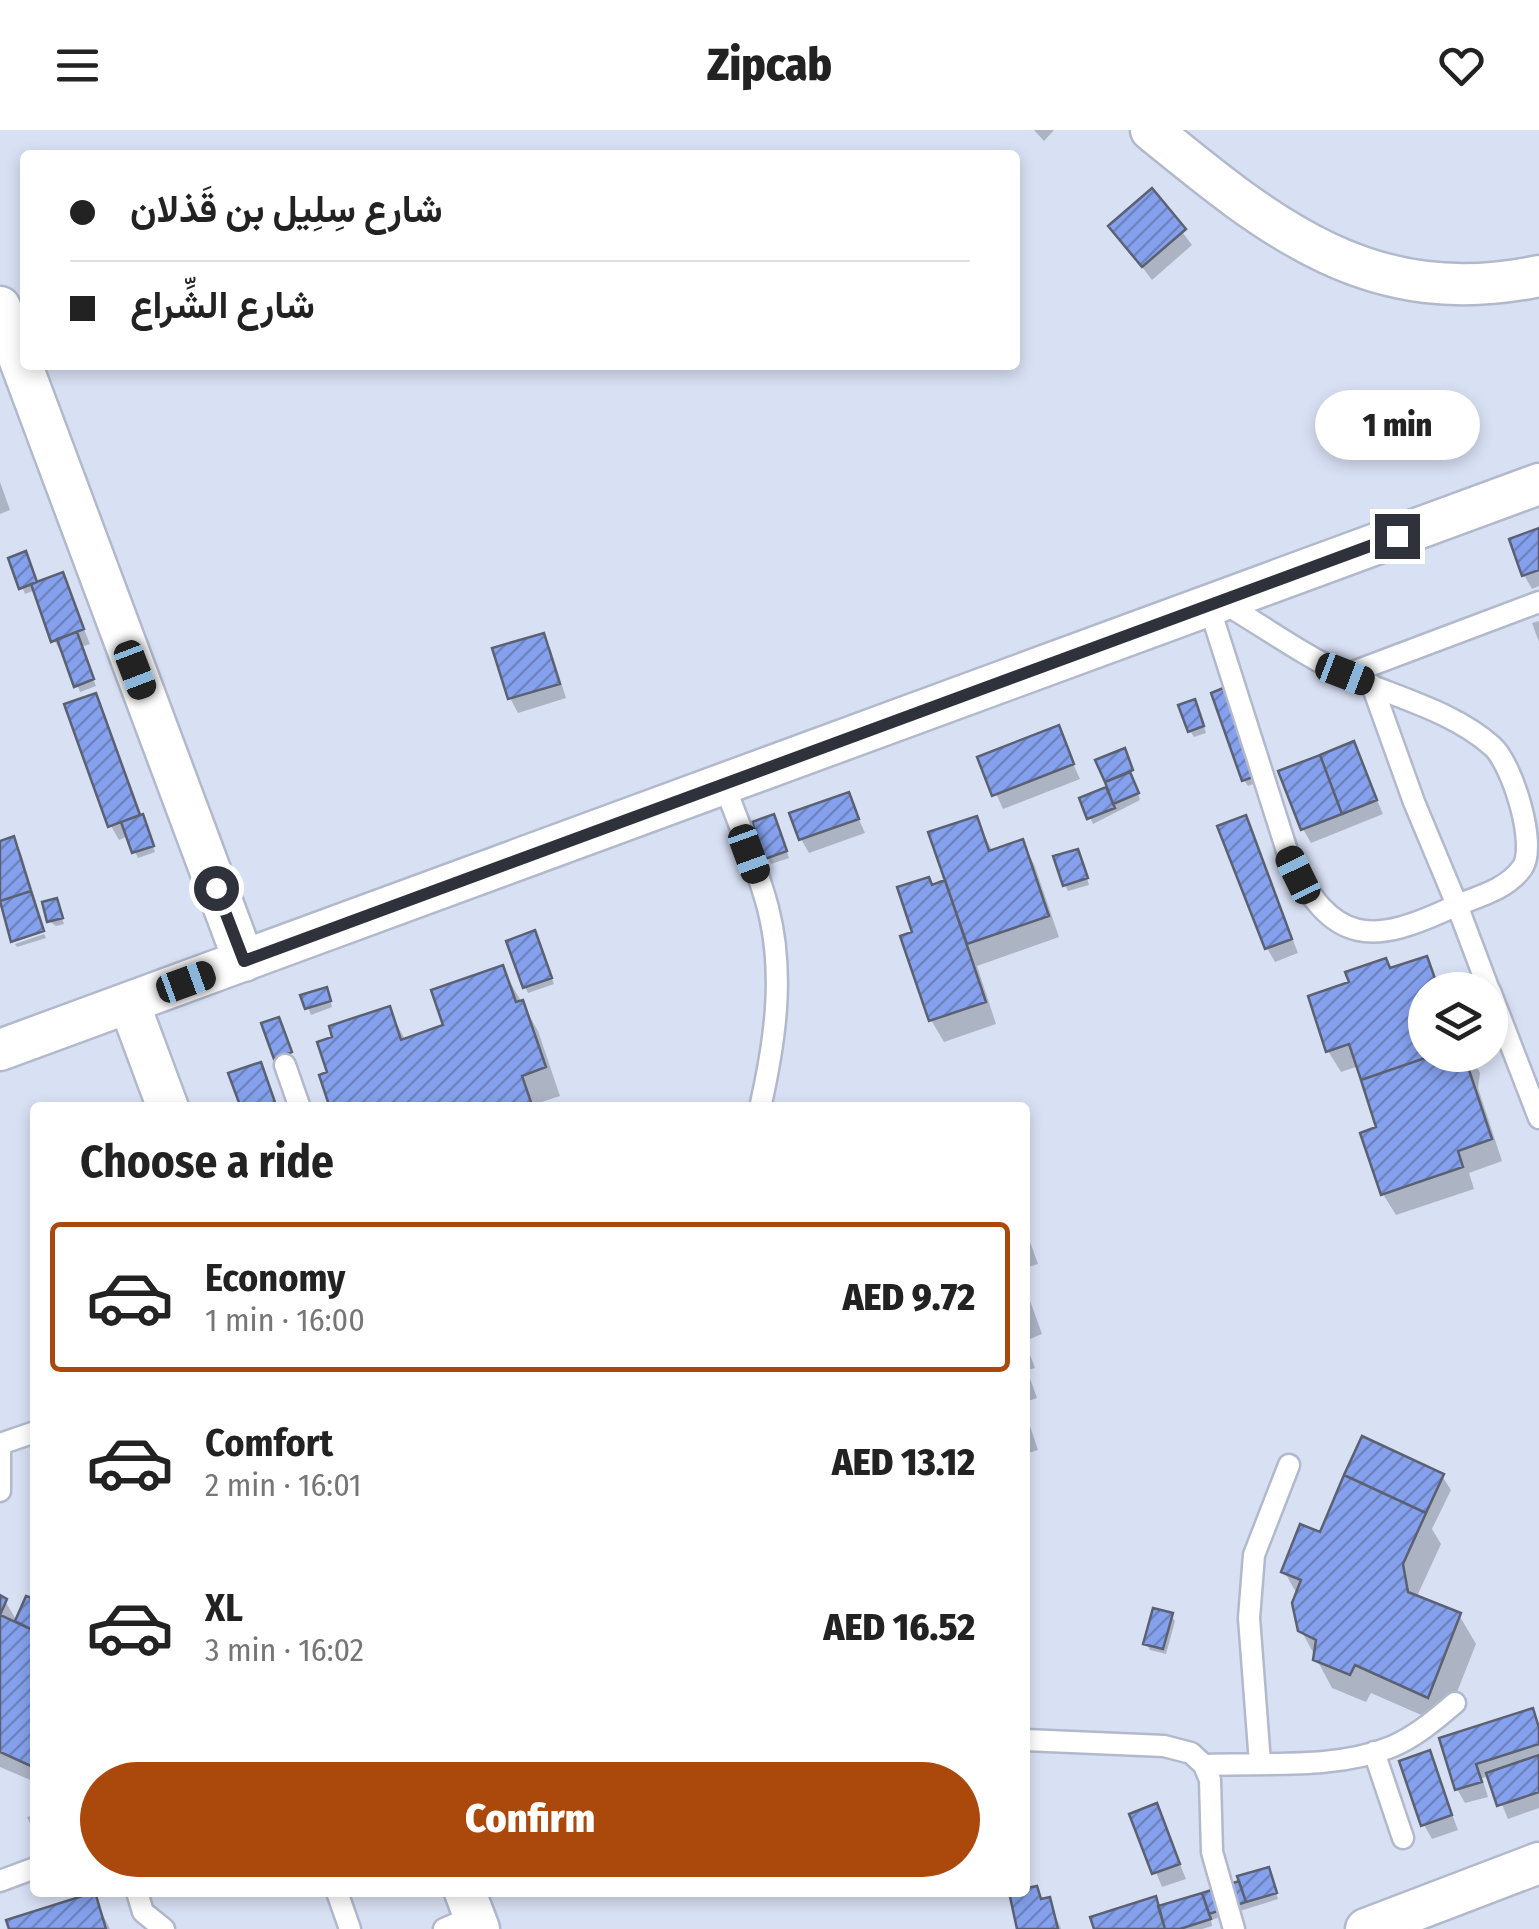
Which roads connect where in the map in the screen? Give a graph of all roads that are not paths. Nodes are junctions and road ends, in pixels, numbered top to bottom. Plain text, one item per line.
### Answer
1 (1151, 130) edge
2 (1539, 276) edge
3 (0, 307) edge
4 (20, 361) edge
5 (24, 370) edge
6 (1539, 484) edge
7 (1539, 602) edge
8 (1214, 604) junction
9 (1345, 674) junction
10 (1372, 685) junction
11 (724, 784) junction
12 (1530, 804) edge
13 (1457, 906) junction
14 (244, 961) junction
15 (1483, 972) edge
16 (129, 1003) junction
17 (1508, 1038) edge
18 (0, 1050) edge
19 (285, 1065) dead end
20 (166, 1102) edge
21 (298, 1102) edge
22 (761, 1102) edge
23 (1539, 1118) edge
24 (30, 1434) edge
25 (0, 1445) edge
26 (1289, 1465) dead end
27 (0, 1491) edge
28 (1455, 1703) dead end
29 (1030, 1740) edge
30 (1374, 1752) junction
31 (1260, 1762) junction
32 (1204, 1765) junction
33 (1403, 1838) dead end
34 (1539, 1863) edge
35 (30, 1870) edge
36 (0, 1881) edge
37 (338, 1897) edge
38 (140, 1911) edge
39 (164, 1929) edge
40 (350, 1929) edge
41 (1234, 1929) edge
42 (1366, 1929) edge

1 - 2 street
3 - 4 street
5 - 14 street
6 - 8 street
7 - 9 lane
8 - 9 lane
8 - 11 street
8 - 13 lane
9 - 10 lane
10 - 12 lane
10 - 13 lane
11 - 14 street
11 - 22 lane
12 - 13 lane
13 - 15 lane
14 - 16 street
16 - 18 street
16 - 20 street
17 - 23 lane
19 - 21 lane
24 - 25 lane
25 - 27 lane
26 - 31 lane
28 - 30 lane
29 - 32 lane
30 - 31 lane
30 - 33 lane
31 - 32 lane
32 - 41 lane
34 - 42 street
35 - 36 lane
37 - 40 lane
38 - 39 lane

